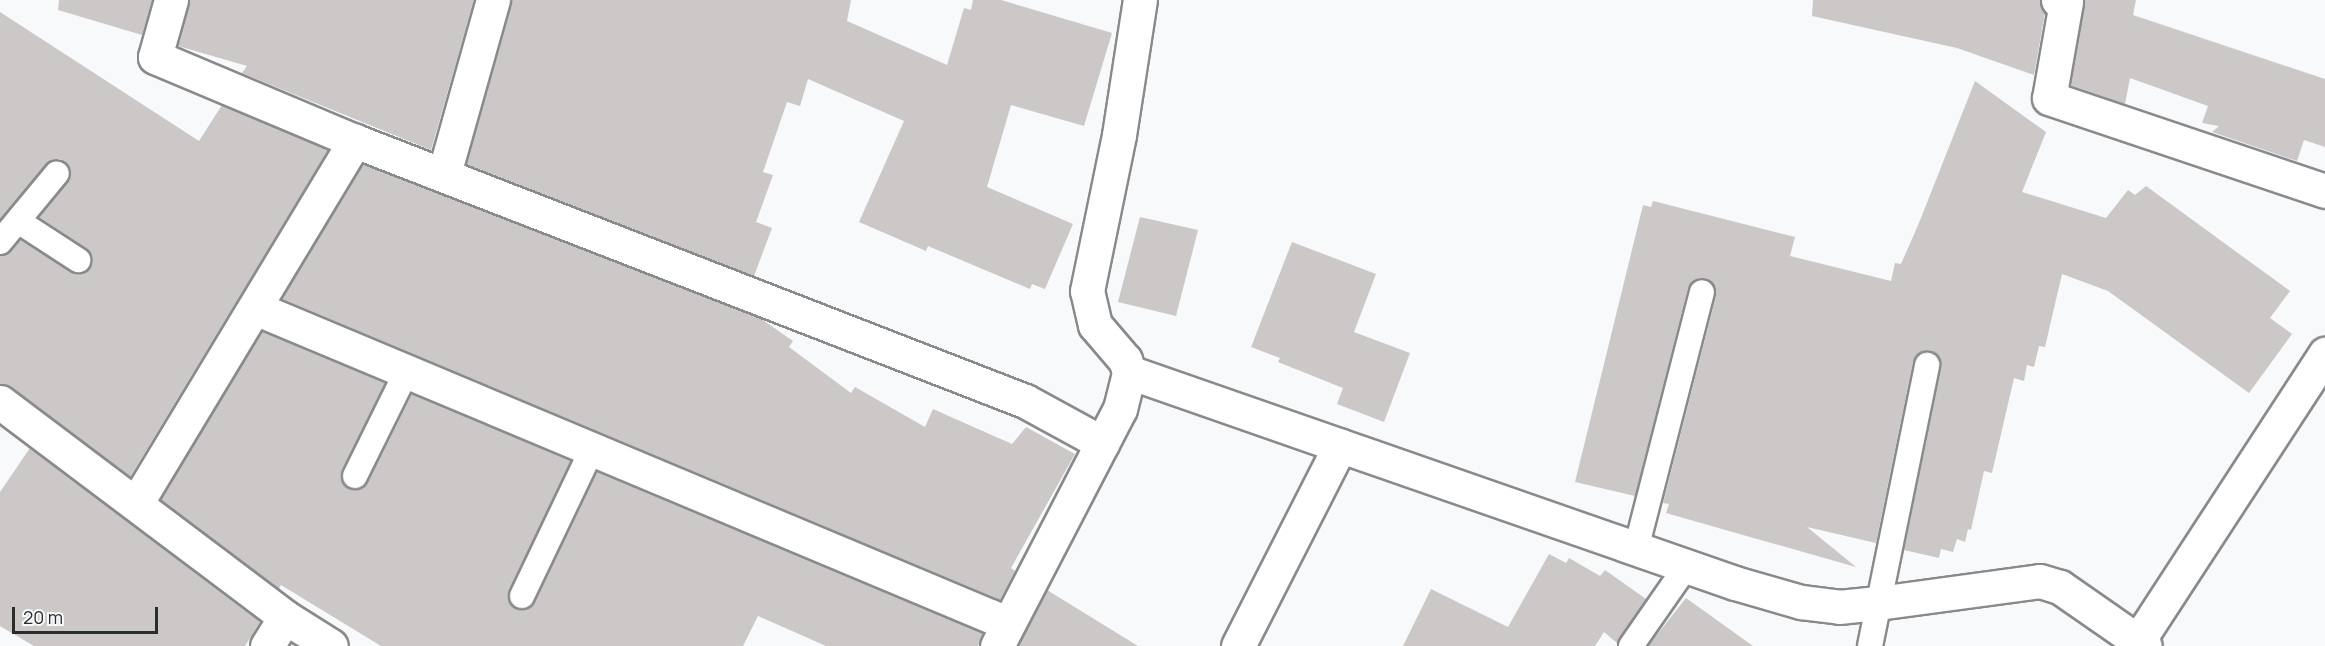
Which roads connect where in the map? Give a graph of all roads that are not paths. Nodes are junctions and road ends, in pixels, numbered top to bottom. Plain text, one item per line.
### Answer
1 (171, 0) edge
2 (493, 0) edge
3 (1140, 0) edge
4 (2058, 0) edge
5 (355, 141) junction
6 (57, 173) dead end
7 (444, 174) junction
8 (2325, 191) edge
9 (18, 221) junction
10 (0, 242) edge
11 (78, 260) dead end
12 (1702, 292) dead end
13 (255, 308) junction
14 (2325, 354) edge
15 (1927, 365) dead end
16 (407, 371) junction
17 (1130, 372) junction
18 (0, 402) edge
19 (1102, 443) junction
20 (1340, 446) junction
21 (592, 449) junction
22 (356, 476) dead end
23 (137, 502) junction
24 (1636, 549) junction
25 (1686, 567) junction
26 (522, 596) dead end
27 (1878, 603) junction
28 (285, 617) junction
29 (1002, 635) edge
30 (2141, 643) edge
31 (267, 646) edge
32 (331, 646) edge
33 (1238, 646) edge
34 (1631, 646) edge
35 (1870, 646) edge

1 - 5 street
2 - 7 street
3 - 17 street
4 - 8 street
5 - 7 street
5 - 13 street
6 - 9 lane
7 - 19 street
9 - 10 lane
9 - 11 lane
12 - 24 lane
13 - 16 street
13 - 23 street
14 - 30 street
15 - 27 lane
16 - 21 street
16 - 22 lane
17 - 19 street
17 - 20 street
18 - 23 street
19 - 29 street
20 - 24 street
20 - 33 street
21 - 26 lane
21 - 29 street
23 - 28 street
24 - 25 street
25 - 27 street
25 - 34 lane
27 - 30 street
27 - 35 lane
28 - 31 street
28 - 32 street

